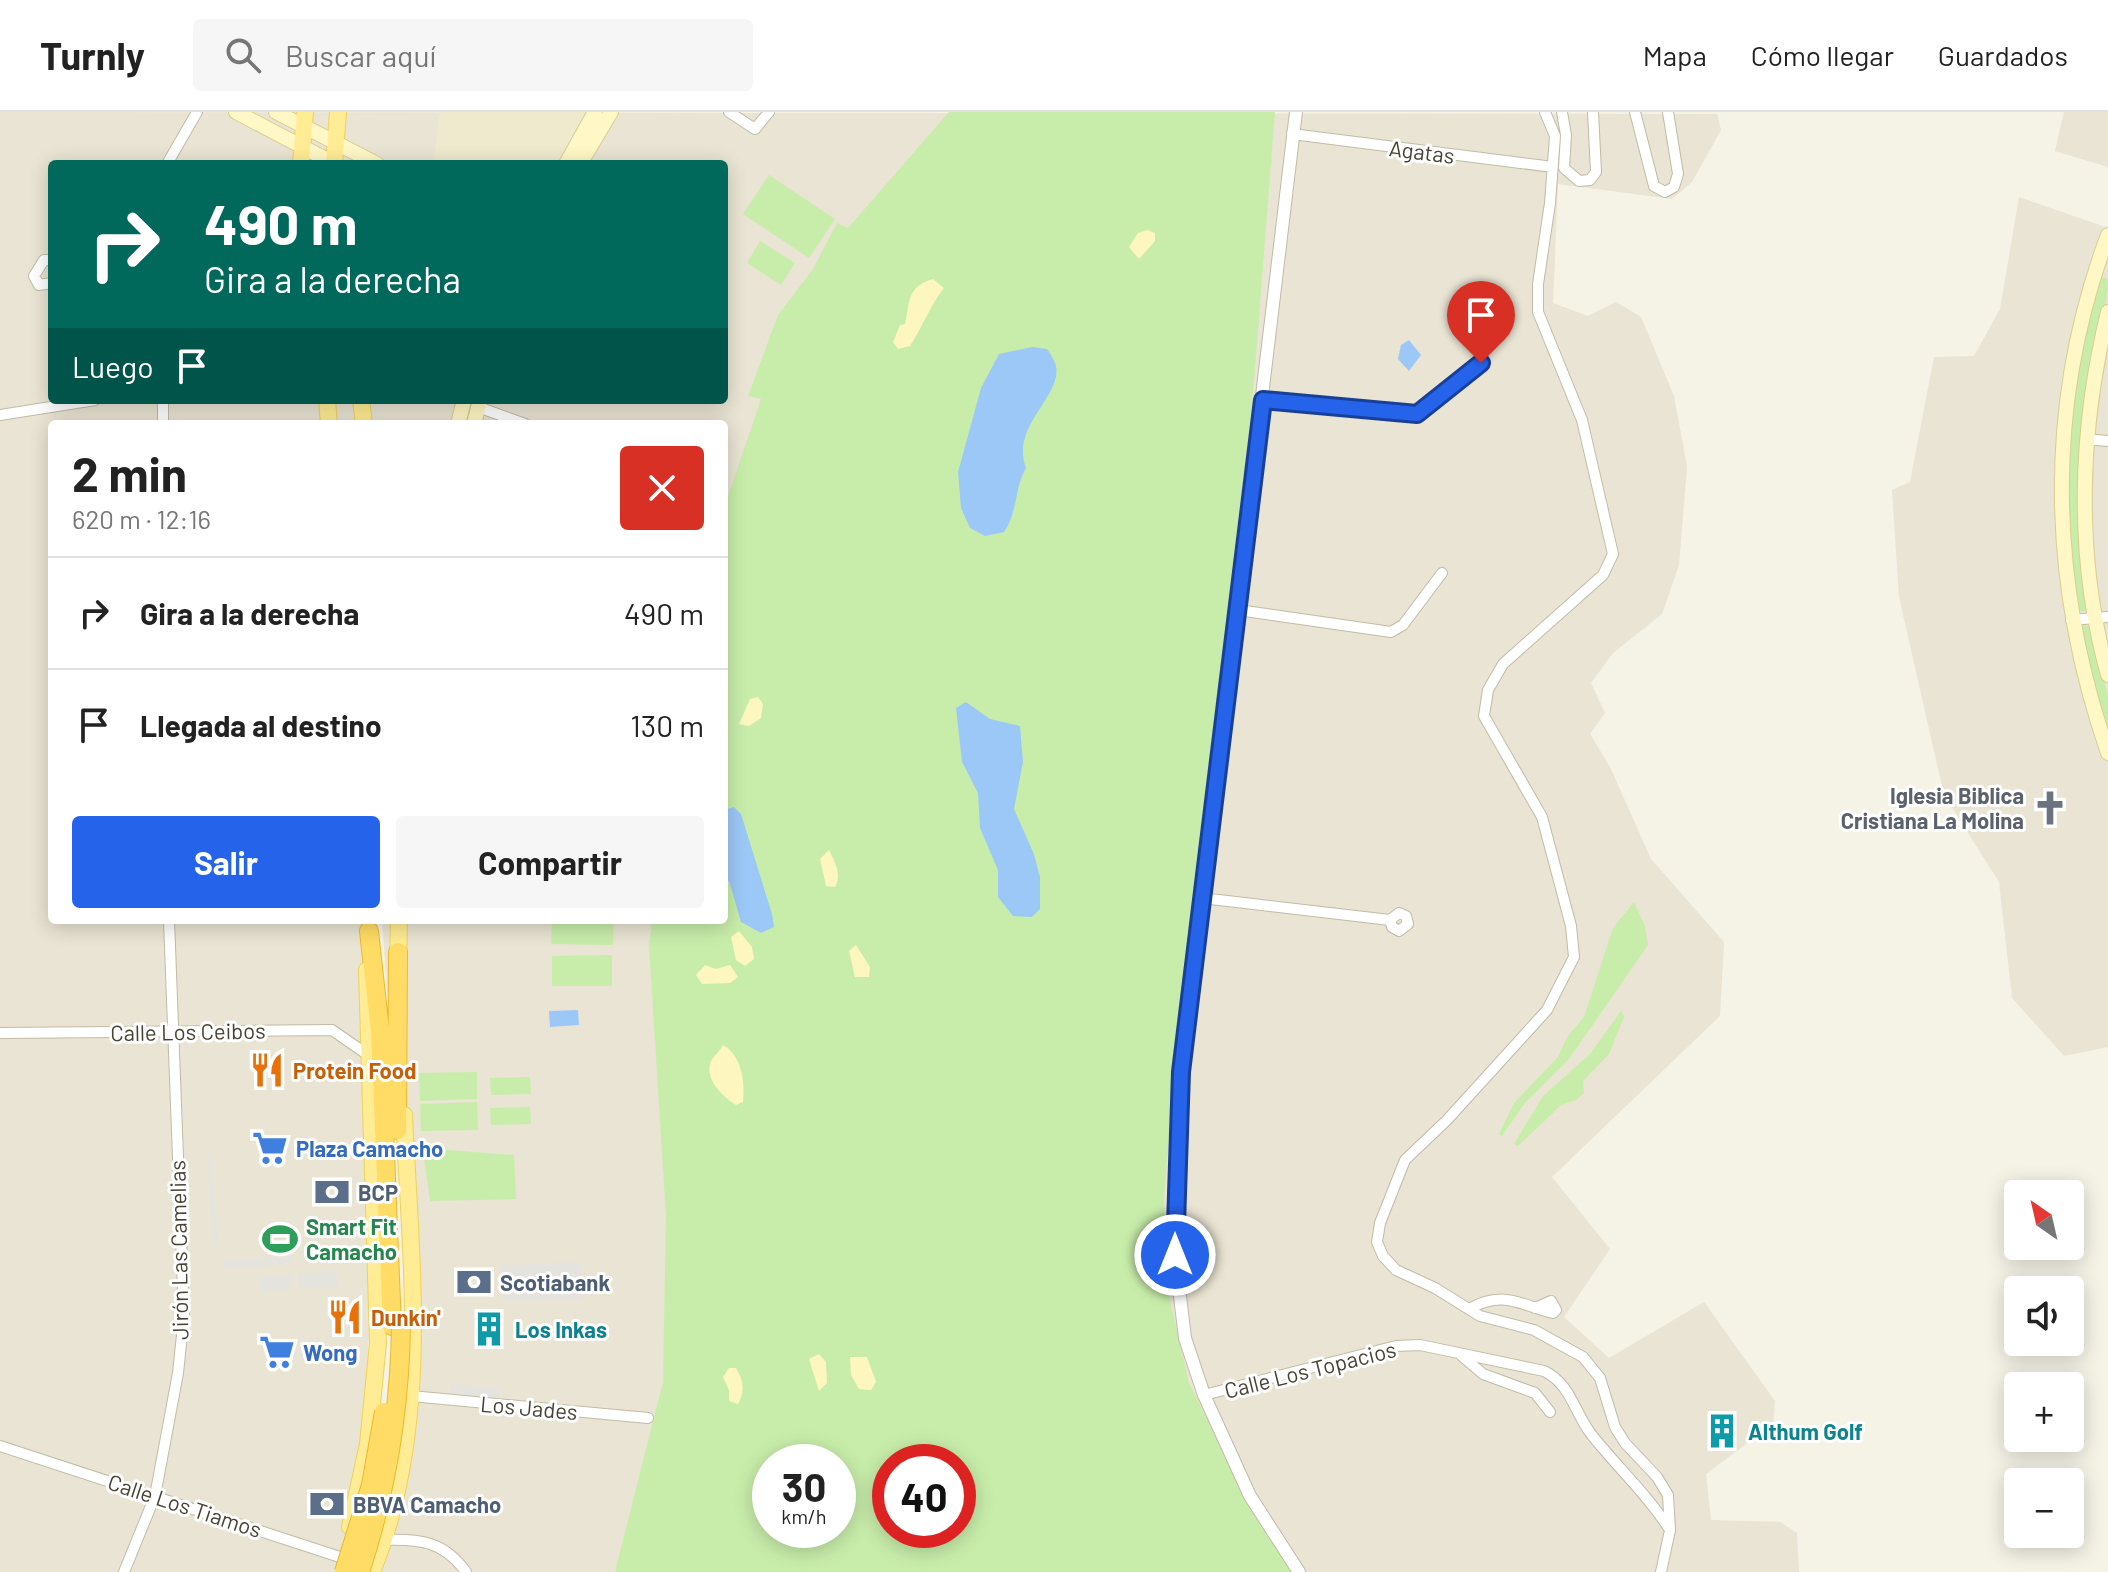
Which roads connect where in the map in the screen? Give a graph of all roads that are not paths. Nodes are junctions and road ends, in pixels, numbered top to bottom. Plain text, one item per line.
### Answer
1 (197, 112) edge
2 (236, 112) edge
3 (276, 112) edge
4 (338, 112) edge
5 (595, 112) edge
6 (611, 112) edge
7 (769, 112) edge
8 (1296, 112) edge
9 (1545, 112) edge
10 (1562, 112) edge
11 (1593, 112) edge
12 (1635, 112) edge
13 (1668, 112) edge
14 (736, 114) edge
15 (304, 119) edge
16 (1292, 134) junction
17 (336, 143) junction
18 (301, 156) edge
19 (169, 160) edge
20 (334, 160) edge
21 (369, 160) edge
22 (568, 160) edge
23 (582, 160) edge
24 (1553, 167) junction
25 (2108, 235) edge
26 (48, 260) edge
27 (2102, 268) edge
28 (48, 284) edge
29 (2108, 312) edge
30 (1481, 363) dead end
31 (1263, 400) junction
32 (70, 404) edge
33 (479, 404) edge
34 (0, 415) edge
35 (516, 420) edge
36 (2086, 439) junction
37 (2108, 441) edge
38 (1442, 573) dead end
39 (1238, 610) junction
40 (2102, 617) edge
41 (2071, 620) junction
42 (2108, 675) edge
43 (2108, 753) edge
44 (1202, 898) junction
45 (1390, 920) dead end
46 (169, 924) edge
47 (399, 924) edge
48 (369, 925) edge
49 (398, 952) junction
50 (170, 1030) junction
51 (0, 1033) edge
52 (368, 1055) junction
53 (1535, 1308) dead end
54 (1469, 1309) junction
55 (396, 1325) junction
56 (1460, 1355) junction
57 (1204, 1395) junction
58 (411, 1396) junction
59 (1550, 1412) dead end
60 (648, 1418) dead end
61 (0, 1446) edge
62 (155, 1496) junction
63 (1670, 1530) junction
64 (385, 1540) junction
65 (340, 1567) edge
66 (124, 1572) edge
67 (360, 1572) edge
68 (366, 1572) edge
69 (372, 1572) edge
70 (466, 1572) edge
71 (1299, 1572) edge
72 (1661, 1572) edge

1 - 19 street
2 - 18 main road
3 - 15 main road
4 - 17 main road
5 - 22 main road
6 - 23 main road
7 - 14 street
8 - 16 street
9 - 24 street
10 - 11 street
12 - 13 street
15 - 17 main road
15 - 18 main road
16 - 24 street, Agatas
16 - 31 street
17 - 20 main road
17 - 21 main road
24 - 54 street
25 - 27 main road
26 - 28 street
27 - 41 main road
29 - 36 main road
30 - 31 street
31 - 39 street
32 - 34 street
33 - 35 street
36 - 37 street
36 - 40 main road
38 - 39 street
39 - 44 street
40 - 41 street
40 - 42 main road
41 - 43 main road
44 - 45 street
44 - 57 street
46 - 50 street, Jirón Las Camelias
47 - 49 main road
48 - 52 main road
48 - 55 highway
49 - 55 highway
49 - 58 main road
50 - 51 street, Calle Los Ceibos
50 - 52 street, Calle Los Ceibos
50 - 62 street, Jirón Las Camelias
52 - 65 main road
53 - 54 street
54 - 63 street
55 - 65 highway, bridge
55 - 67 highway, bridge
56 - 57 street, Calle Los Topacios
56 - 59 street
56 - 63 street, Calle Los Topacios
57 - 71 street
58 - 60 street, Los Jades
58 - 64 main road
61 - 62 street, Calle Los Tiamos
62 - 65 street, Calle Los Tiamos
62 - 66 street, Jirón Las Camelias
63 - 72 street
64 - 69 main road
64 - 70 street
65 - 68 street, Calle Los Tiamos

